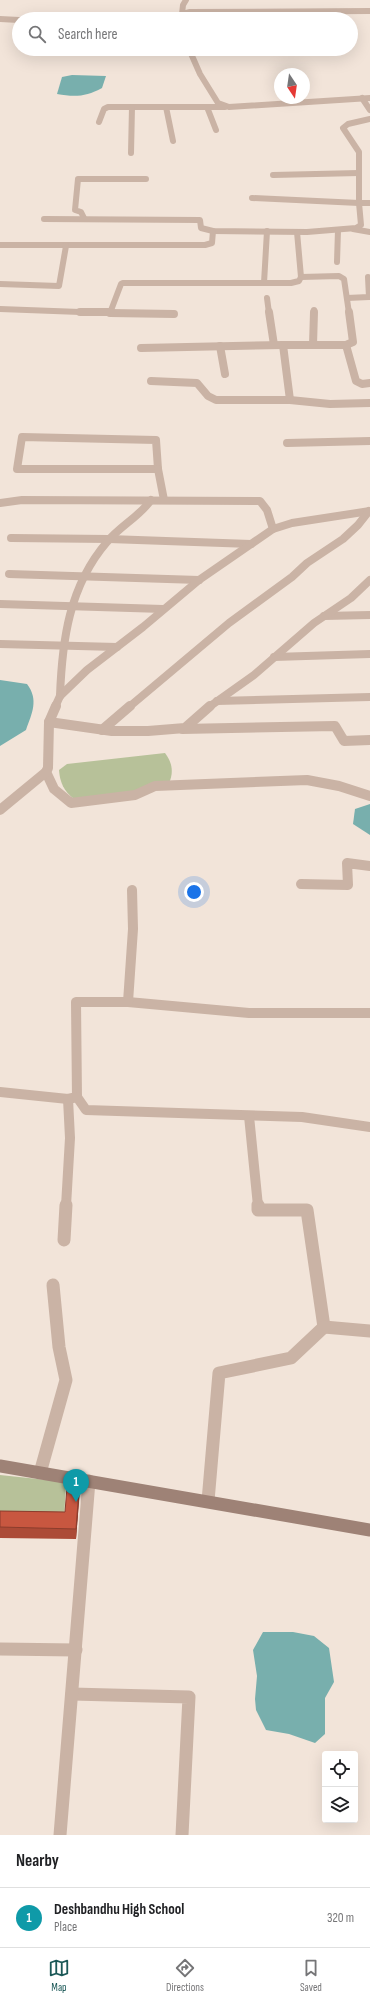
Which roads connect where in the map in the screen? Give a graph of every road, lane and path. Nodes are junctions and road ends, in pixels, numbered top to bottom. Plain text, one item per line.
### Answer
1 (186, 0) edge
2 (370, 11) edge
3 (182, 12) edge
4 (190, 12) edge
5 (0, 19) edge
6 (12, 20) edge
7 (192, 56) edge
8 (362, 98) junction
9 (370, 98) edge
10 (132, 107) junction
11 (166, 107) junction
12 (207, 107) junction
13 (229, 107) junction
14 (370, 110) edge
15 (370, 119) edge
16 (99, 122) dead end
17 (216, 130) dead end
18 (173, 141) dead end
19 (131, 153) dead end
20 (359, 173) junction
21 (273, 175) dead end
22 (146, 179) dead end
23 (252, 198) dead end
24 (359, 203) junction
25 (370, 203) edge
26 (84, 218) junction
27 (44, 219) dead end
28 (353, 229) junction
29 (338, 230) junction
30 (213, 231) junction
31 (268, 231) junction
32 (296, 232) junction
33 (370, 232) edge
34 (0, 245) edge
35 (66, 246) junction
36 (337, 262) dead end
37 (368, 276) dead end
38 (301, 277) junction
39 (264, 283) junction
40 (0, 284) edge
41 (267, 298) dead end
42 (347, 298) junction
43 (0, 309) edge
44 (314, 310) dead end
45 (110, 313) junction
46 (174, 314) dead end
47 (274, 345) junction
48 (283, 345) junction
49 (313, 345) junction
50 (346, 345) junction
51 (220, 346) junction
52 (141, 348) dead end
53 (225, 374) dead end
54 (151, 381) dead end
55 (370, 383) edge
56 (290, 400) junction
57 (370, 403) edge
58 (370, 441) edge
59 (287, 442) dead end
60 (158, 469) junction
61 (151, 500) junction
62 (164, 500) junction
63 (0, 503) edge
64 (370, 511) edge
65 (274, 529) junction
66 (11, 538) dead end
67 (109, 539) junction
68 (251, 544) junction
69 (9, 574) dead end
70 (83, 576) junction
71 (199, 580) junction
72 (370, 580) edge
73 (0, 604) edge
74 (70, 607) junction
75 (163, 609) junction
76 (370, 615) edge
77 (324, 616) junction
78 (0, 644) edge
79 (63, 645) junction
80 (117, 647) junction
81 (370, 654) edge
82 (274, 657) junction
83 (60, 696) junction
84 (370, 697) edge
85 (217, 701) junction
86 (49, 722) junction
87 (180, 729) junction
88 (102, 730) junction
89 (370, 740) edge
90 (46, 772) junction
91 (370, 796) edge
92 (0, 810) edge
93 (370, 866) edge
94 (301, 884) dead end
95 (132, 890) dead end
96 (128, 1002) junction
97 (370, 1012) edge
98 (0, 1092) edge
99 (73, 1098) junction
100 (249, 1116) junction
101 (370, 1127) edge
102 (64, 1240) dead end
103 (53, 1285) dead end
104 (324, 1327) junction
105 (370, 1331) edge
106 (0, 1466) edge
107 (40, 1473) junction
108 (89, 1481) junction
109 (208, 1501) junction
110 (370, 1530) edge
111 (0, 1649) edge
112 (76, 1650) junction
113 (72, 1694) junction
114 (60, 1835) edge
115 (182, 1835) edge

1 - 3 street
2 - 4 street
5 - 6 street
7 - 13 street
8 - 9 street
8 - 13 street
8 - 14 street
10 - 11 street
10 - 16 street
10 - 19 street
11 - 12 street
11 - 18 street
12 - 13 street
12 - 17 street
15 - 20 street
20 - 21 street
20 - 24 street
22 - 26 street
23 - 24 street
24 - 25 street
24 - 28 street
26 - 27 street
26 - 30 street
28 - 29 street
28 - 33 street
29 - 32 street
29 - 36 street
30 - 31 street
30 - 35 street
31 - 32 street
31 - 39 street
32 - 38 street
34 - 35 street
35 - 40 street
37 - 42 street
38 - 39 street
38 - 42 street
39 - 45 street
41 - 47 street
42 - 50 street
43 - 45 street
44 - 49 street
45 - 46 street
47 - 48 street
47 - 51 street
48 - 49 street
48 - 56 street
49 - 50 street
50 - 55 street
51 - 52 street
51 - 53 street
54 - 56 street
56 - 57 street
58 - 59 street
60 - 60 street
60 - 62 street
61 - 62 street
61 - 63 street
61 - 67 street
62 - 65 street
64 - 65 street
64 - 88 street
65 - 68 street
66 - 67 street
67 - 68 street
67 - 70 street
68 - 71 street
69 - 70 street
70 - 71 street
70 - 74 street
71 - 75 street
72 - 77 street
73 - 74 street
74 - 75 street
74 - 79 street
75 - 80 street
76 - 77 street
77 - 82 street
78 - 79 street
79 - 80 street
79 - 83 street
80 - 83 street
81 - 82 street
82 - 85 street
83 - 86 street
84 - 85 street
85 - 87 street
86 - 88 street
86 - 90 street
87 - 88 street
87 - 89 street
90 - 91 street
90 - 92 street
93 - 94 street
95 - 96 street
96 - 97 street
96 - 99 street
98 - 99 street
99 - 100 street
99 - 102 street
100 - 101 street
100 - 104 street
103 - 107 street
104 - 105 street
104 - 109 street
106 - 107 main road
107 - 108 main road
108 - 109 main road
108 - 112 street
109 - 110 main road
111 - 112 street
112 - 113 street
113 - 114 street
113 - 115 street

